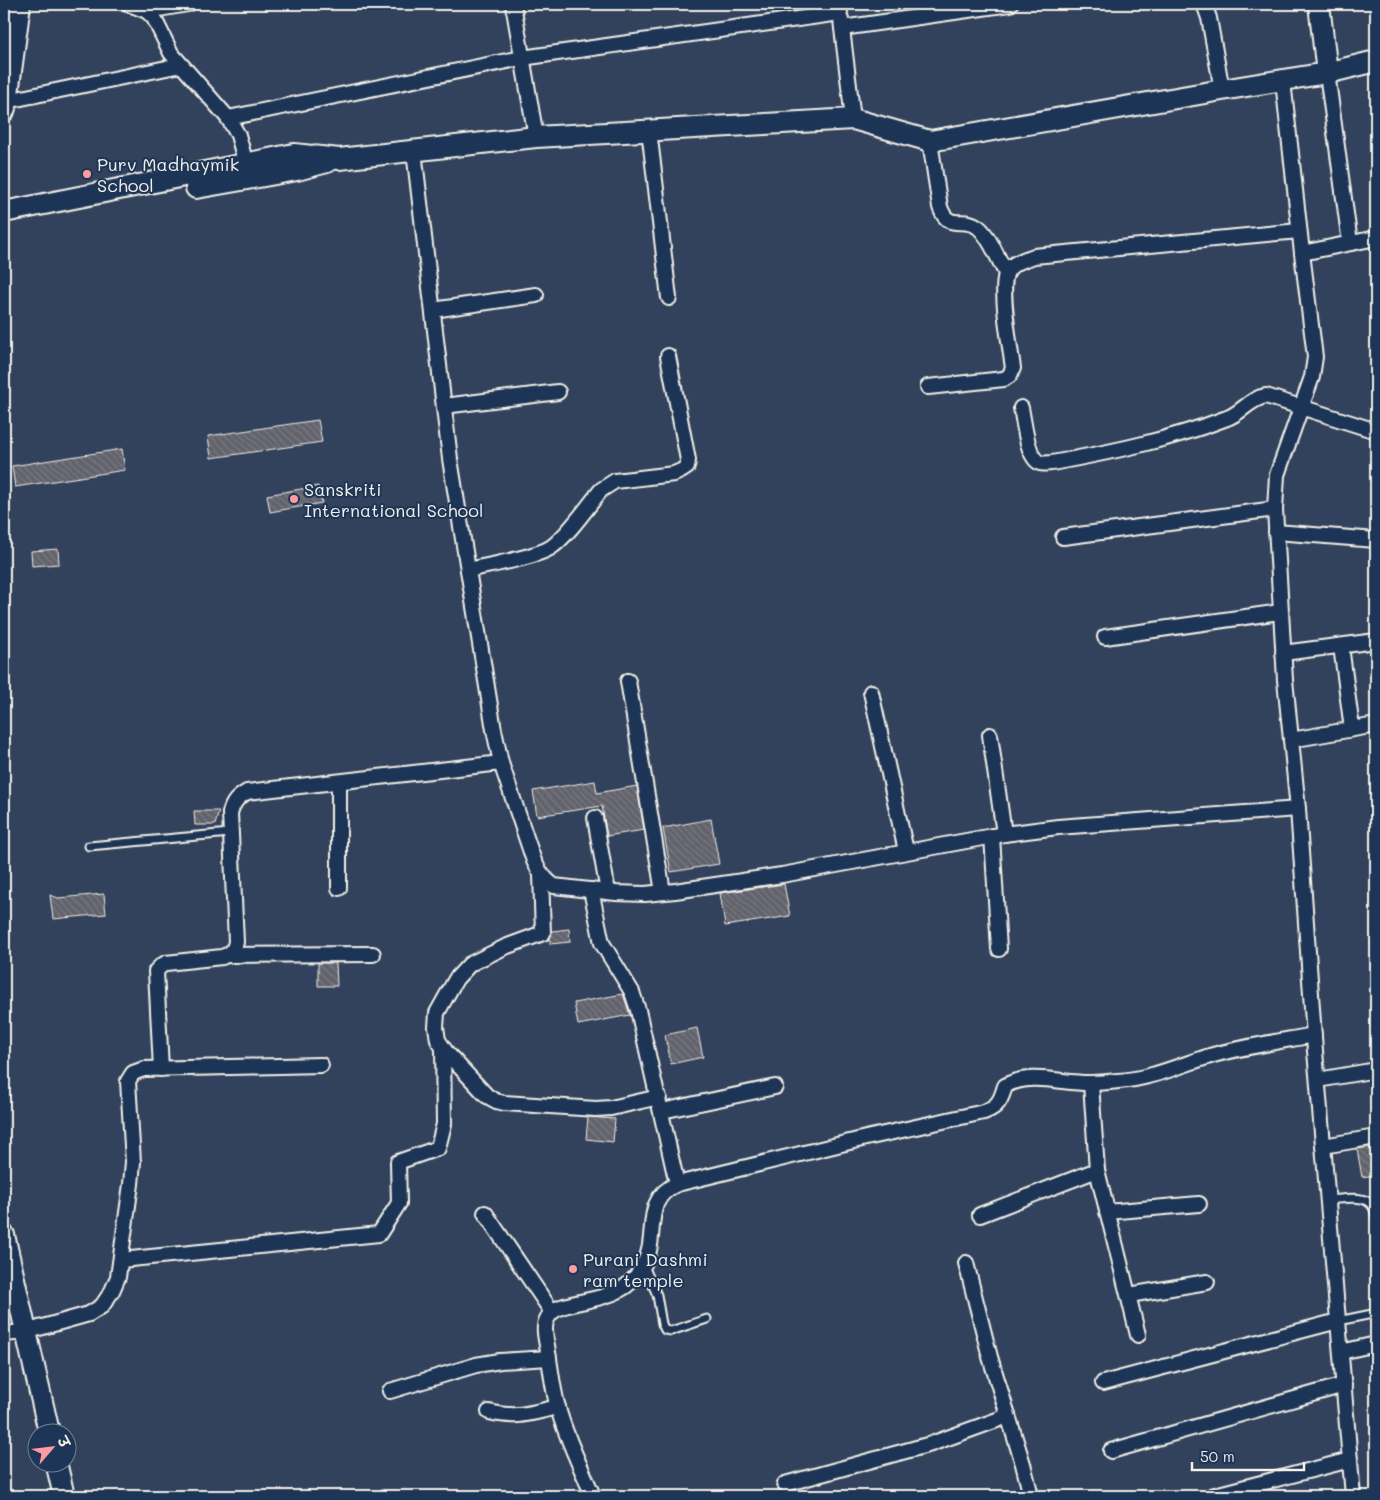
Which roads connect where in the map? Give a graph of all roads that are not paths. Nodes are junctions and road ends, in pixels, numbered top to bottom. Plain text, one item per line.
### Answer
1 (20, 4) edge
2 (129, 4) edge
3 (188, 4) edge
4 (513, 4) edge
5 (1001, 4) edge
6 (1204, 4) edge
7 (1319, 4) edge
8 (839, 8) edge
9 (147, 11) junction
10 (842, 28) junction
11 (522, 58) junction
12 (1376, 61) edge
13 (181, 66) junction
14 (1327, 74) junction
15 (1283, 81) junction
16 (1222, 90) junction
17 (5, 106) edge
18 (228, 118) junction
19 (853, 119) junction
20 (649, 130) junction
21 (536, 137) junction
22 (930, 141) junction
23 (414, 151) junction
24 (338, 159) junction
25 (246, 164) junction
26 (4, 212) edge
27 (4, 222) edge
28 (1299, 232) junction
29 (1376, 238) edge
30 (1350, 244) junction
31 (1302, 253) junction
32 (1006, 273) junction
33 (536, 295) dead end
34 (669, 298) dead end
35 (433, 310) junction
36 (668, 356) dead end
37 (928, 388) dead end
38 (558, 392) dead end
39 (444, 406) junction
40 (1301, 407) junction
41 (1021, 408) dead end
42 (1376, 431) edge
43 (1275, 509) junction
44 (1276, 532) junction
45 (1063, 537) dead end
46 (1376, 540) edge
47 (468, 570) junction
48 (1280, 612) junction
49 (1105, 637) dead end
50 (1376, 641) edge
51 (1340, 646) junction
52 (1283, 653) junction
53 (628, 681) dead end
54 (871, 692) dead end
55 (1376, 725) edge
56 (1352, 729) junction
57 (990, 735) dead end
58 (1291, 740) junction
59 (500, 763) junction
60 (339, 782) junction
61 (1298, 809) junction
62 (595, 818) dead end
63 (230, 833) junction
64 (998, 835) junction
65 (89, 846) dead end
66 (906, 851) junction
67 (541, 875) junction
68 (338, 888) dead end
69 (591, 890) junction
70 (608, 892) junction
71 (663, 892) junction
72 (999, 949) dead end
73 (373, 954) dead end
74 (229, 955) junction
75 (1314, 1036) junction
76 (443, 1048) junction
77 (321, 1065) dead end
78 (162, 1069) junction
79 (1376, 1070) edge
80 (1318, 1080) junction
81 (1091, 1084) junction
82 (776, 1087) dead end
83 (660, 1104) junction
84 (1376, 1136) edge
85 (1323, 1146) junction
86 (1097, 1170) junction
87 (677, 1184) junction
88 (1328, 1200) junction
89 (1199, 1204) dead end
90 (1108, 1212) junction
91 (485, 1213) dead end
92 (980, 1215) dead end
93 (1376, 1217) edge
94 (4, 1235) edge
95 (121, 1260) junction
96 (966, 1263) dead end
97 (644, 1266) junction
98 (1207, 1282) dead end
99 (1129, 1295) junction
100 (1376, 1311) edge
101 (552, 1312) junction
102 (708, 1319) dead end
103 (1338, 1321) junction
104 (25, 1332) junction
105 (4, 1334) edge
106 (1138, 1335) dead end
107 (1376, 1344) edge
108 (1341, 1352) junction
109 (549, 1358) junction
110 (1102, 1383) dead end
111 (1344, 1385) junction
112 (390, 1391) dead end
113 (558, 1407) junction
114 (489, 1412) dead end
115 (1008, 1416) junction
116 (47, 1422) edge
117 (1111, 1451) dead end
118 (1350, 1460) junction
119 (58, 1472) edge
120 (785, 1484) dead end
121 (64, 1496) edge
122 (594, 1496) edge
123 (1031, 1496) edge
124 (1211, 1496) edge
125 (1353, 1496) edge

1 - 17 main road
2 - 9 street
3 - 9 street
4 - 11 street
5 - 10 street
6 - 16 street
7 - 14 main road
8 - 10 street
8 - 11 street
9 - 13 street
10 - 19 street
11 - 18 street
11 - 21 street
12 - 14 main road
13 - 17 street
13 - 18 street
14 - 15 main road
14 - 30 street
15 - 16 main road
15 - 28 street
16 - 22 main road
18 - 25 street
19 - 20 main road
19 - 22 main road
20 - 21 main road
20 - 34 street
21 - 23 main road
22 - 32 street
23 - 24 main road
23 - 35 street
24 - 25 main road
24 - 27 main road
25 - 26 main road
28 - 31 street
28 - 32 street
29 - 30 street
30 - 31 street
31 - 40 street
32 - 37 street
33 - 35 street
35 - 39 street
36 - 47 street
38 - 39 street
39 - 47 street
40 - 41 street
40 - 42 street
40 - 43 street
43 - 44 street
43 - 45 street
44 - 46 street
44 - 48 street
47 - 59 street
48 - 49 street
48 - 52 street
50 - 51 street
51 - 52 street
51 - 56 street
52 - 58 street
53 - 71 street
54 - 66 street
55 - 56 street
56 - 58 street
57 - 64 street
58 - 61 street
59 - 60 street
59 - 67 street
60 - 63 street
60 - 68 street
61 - 64 street
61 - 75 street
62 - 70 street
63 - 65 lane
63 - 74 street
64 - 66 street
64 - 72 street
66 - 71 street
67 - 69 street
67 - 76 street
69 - 70 street
69 - 83 street
70 - 71 street
73 - 74 street
74 - 78 street
75 - 80 street
75 - 81 street
76 - 83 street
76 - 95 street
77 - 78 street
78 - 95 street
79 - 80 street
80 - 85 street
81 - 86 street
81 - 87 street
82 - 83 street
83 - 87 street
84 - 85 street
85 - 88 street
86 - 90 street
86 - 92 street
87 - 97 street
88 - 93 lane
88 - 103 street
89 - 90 street
90 - 99 street
91 - 101 street
94 - 104 main road
95 - 104 street
96 - 115 street
97 - 101 street
97 - 102 lane
98 - 99 street
99 - 106 street
100 - 103 lane
101 - 109 street
103 - 108 street
103 - 110 street
104 - 105 street
104 - 116 main road
107 - 108 street
108 - 111 street
109 - 112 street
109 - 113 street
111 - 117 street
111 - 118 street
113 - 114 street
113 - 122 street
115 - 120 street
115 - 123 street
118 - 124 street
118 - 125 street
119 - 121 main road

